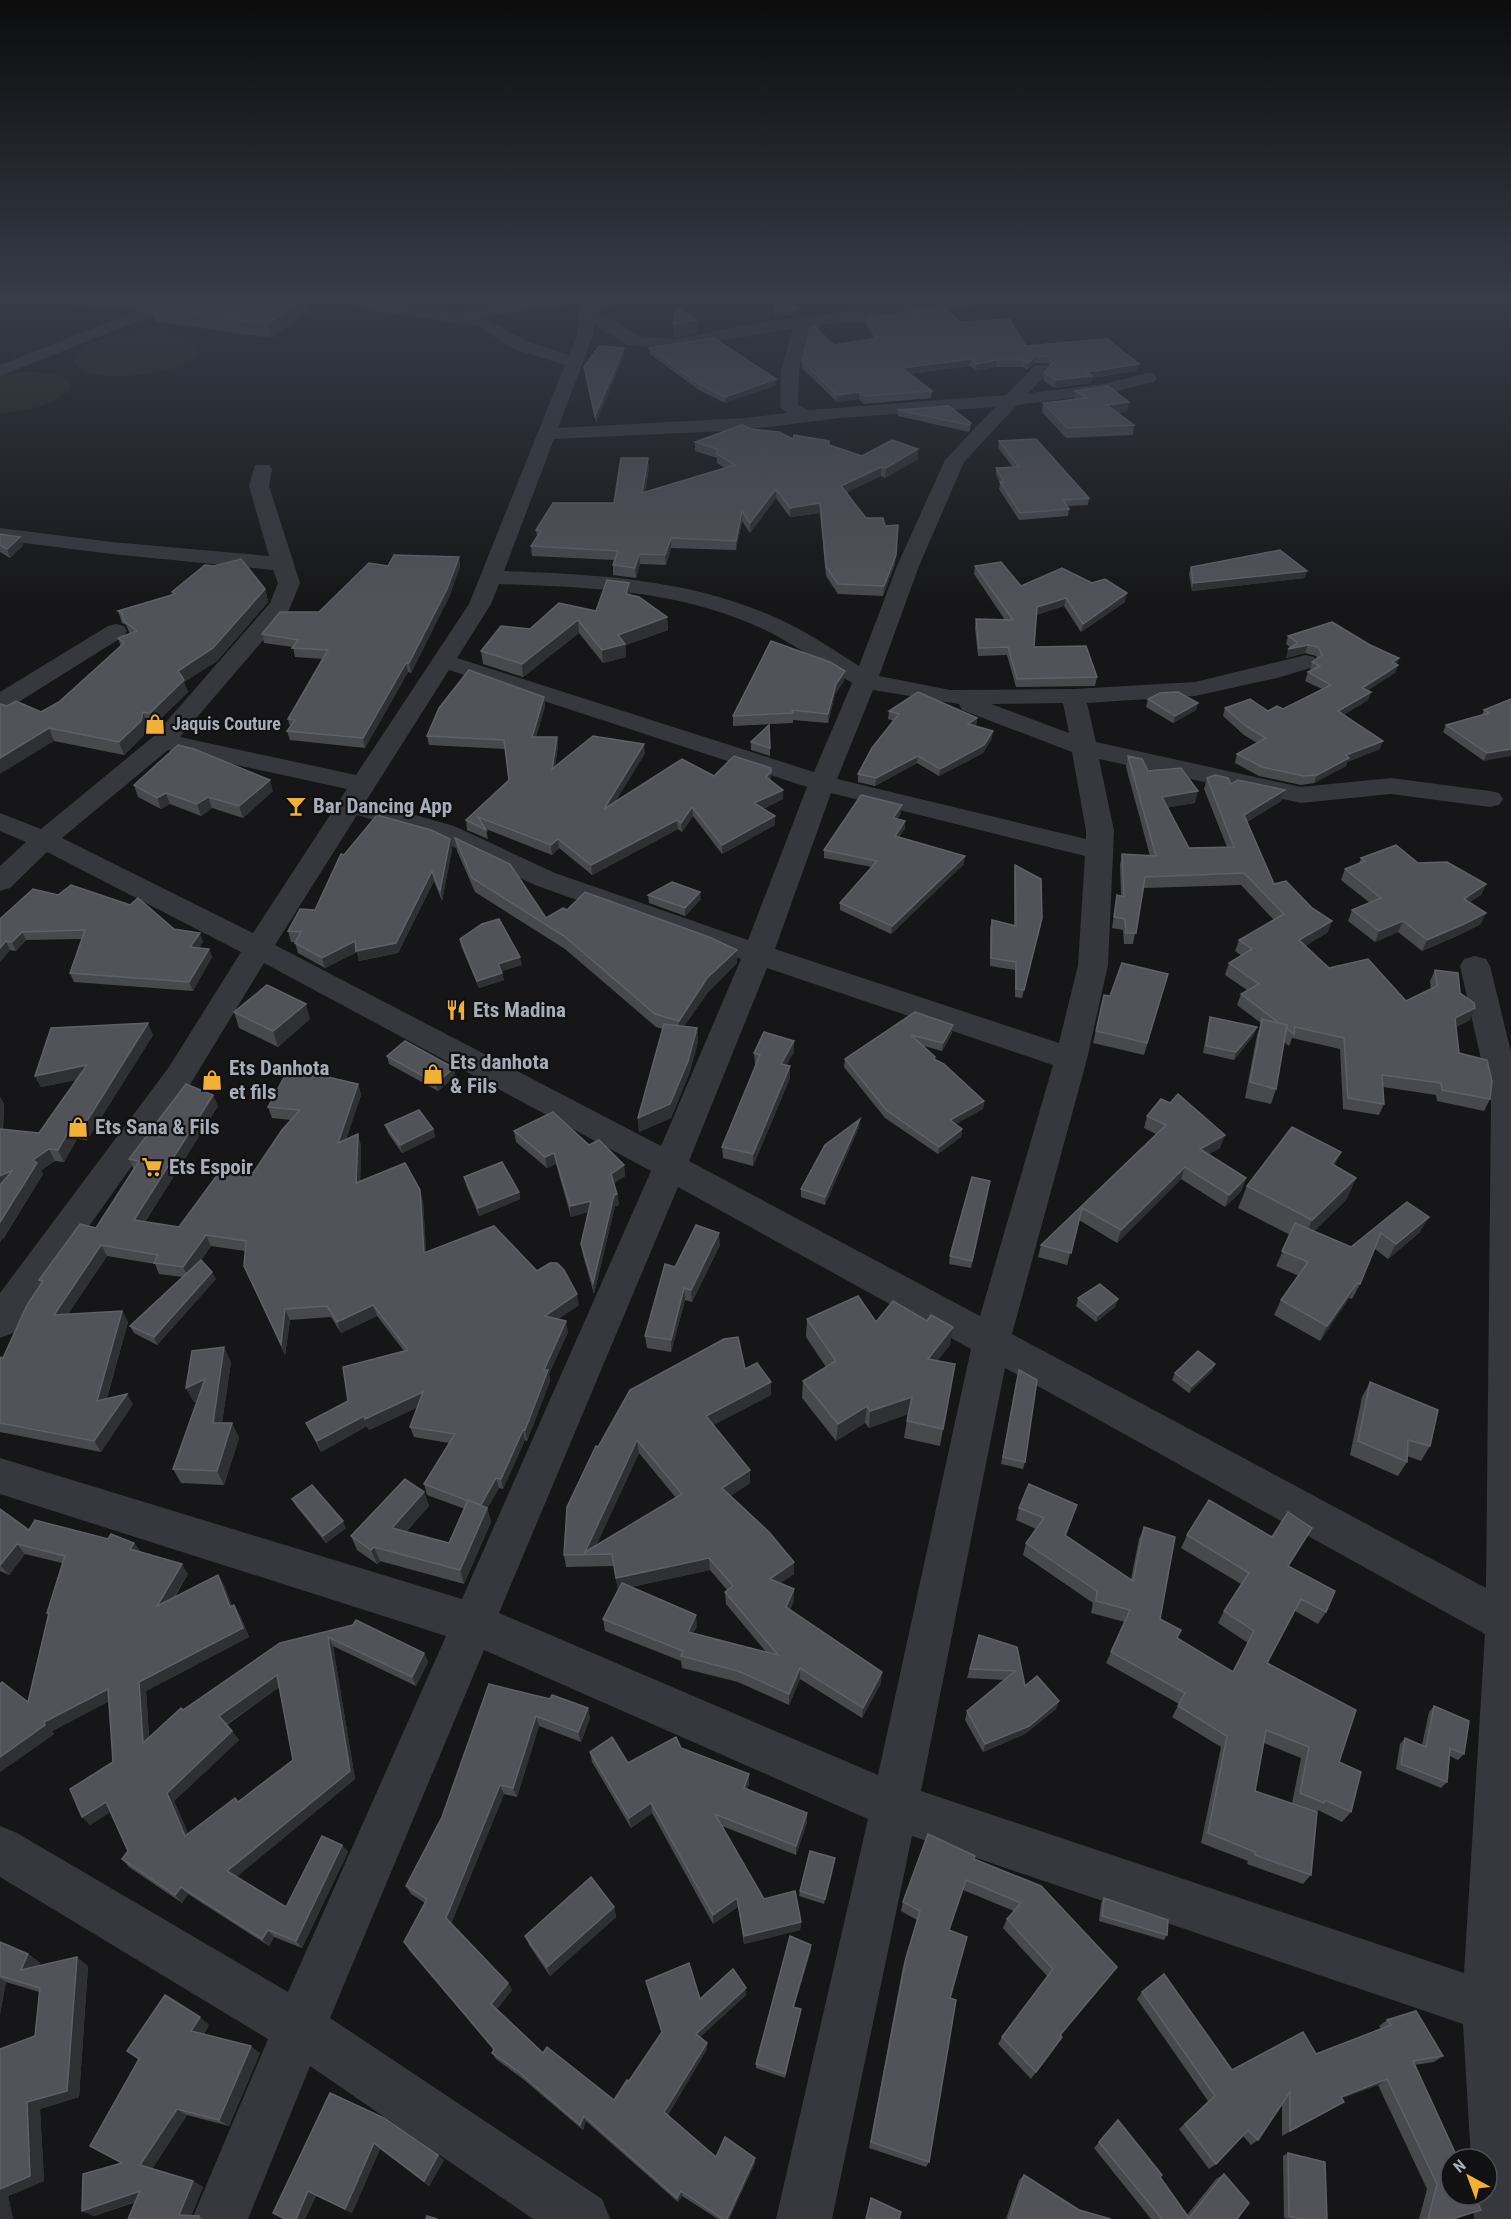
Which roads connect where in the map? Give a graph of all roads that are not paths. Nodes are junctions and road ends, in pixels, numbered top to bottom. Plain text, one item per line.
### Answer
1 (561, 399) edge
2 (789, 399) edge
3 (1024, 399) edge
4 (1012, 400) junction
5 (806, 417) junction
6 (547, 434) junction
7 (262, 468) dead end
8 (0, 534) edge
9 (282, 564) junction
10 (491, 577) junction
11 (116, 632) dead end
12 (444, 662) junction
13 (1306, 662) dead end
14 (865, 681) junction
15 (1074, 696) junction
16 (950, 697) junction
17 (0, 703) edge
18 (163, 741) junction
19 (1082, 747) junction
20 (822, 783) junction
21 (358, 795) junction
22 (1490, 799) dead end
23 (0, 820) edge
24 (44, 840) junction
25 (1099, 851) junction
26 (0, 882) edge
27 (258, 948) junction
28 (758, 954) junction
29 (1475, 966) dead end
30 (1071, 1059) junction
31 (670, 1166) junction
32 (0, 1322) edge
33 (991, 1342) junction
34 (1509, 1380) edge
35 (0, 1476) edge
36 (472, 1623) junction
37 (1510, 1624) edge
38 (894, 1806) junction
39 (0, 1850) edge
40 (1488, 2007) junction
41 (299, 2028) junction
42 (220, 2219) edge
43 (582, 2219) edge
44 (804, 2219) edge
45 (1502, 2219) edge

1 - 6 street
2 - 5 street
3 - 4 street
4 - 5 street
4 - 14 street
5 - 6 street
6 - 10 street
7 - 9 street
8 - 9 street
9 - 18 street
10 - 12 street
10 - 14 street
11 - 17 street
12 - 20 street
12 - 21 street
13 - 15 street
14 - 16 street
14 - 20 street
15 - 16 street
15 - 19 street
16 - 19 street
18 - 21 street
18 - 24 street
19 - 22 street
19 - 25 street
20 - 25 street
20 - 28 street
21 - 27 street
21 - 28 street
23 - 24 street
24 - 26 street
24 - 27 street
25 - 30 street
27 - 31 street
27 - 32 street
28 - 30 street
28 - 31 street
29 - 34 street
30 - 33 street
31 - 33 street
31 - 36 street
33 - 37 street
33 - 38 street
34 - 37 street
35 - 36 street
36 - 38 street
36 - 41 street
37 - 40 street
38 - 40 street
38 - 44 street
39 - 41 street
40 - 45 street
41 - 42 street
41 - 43 street

